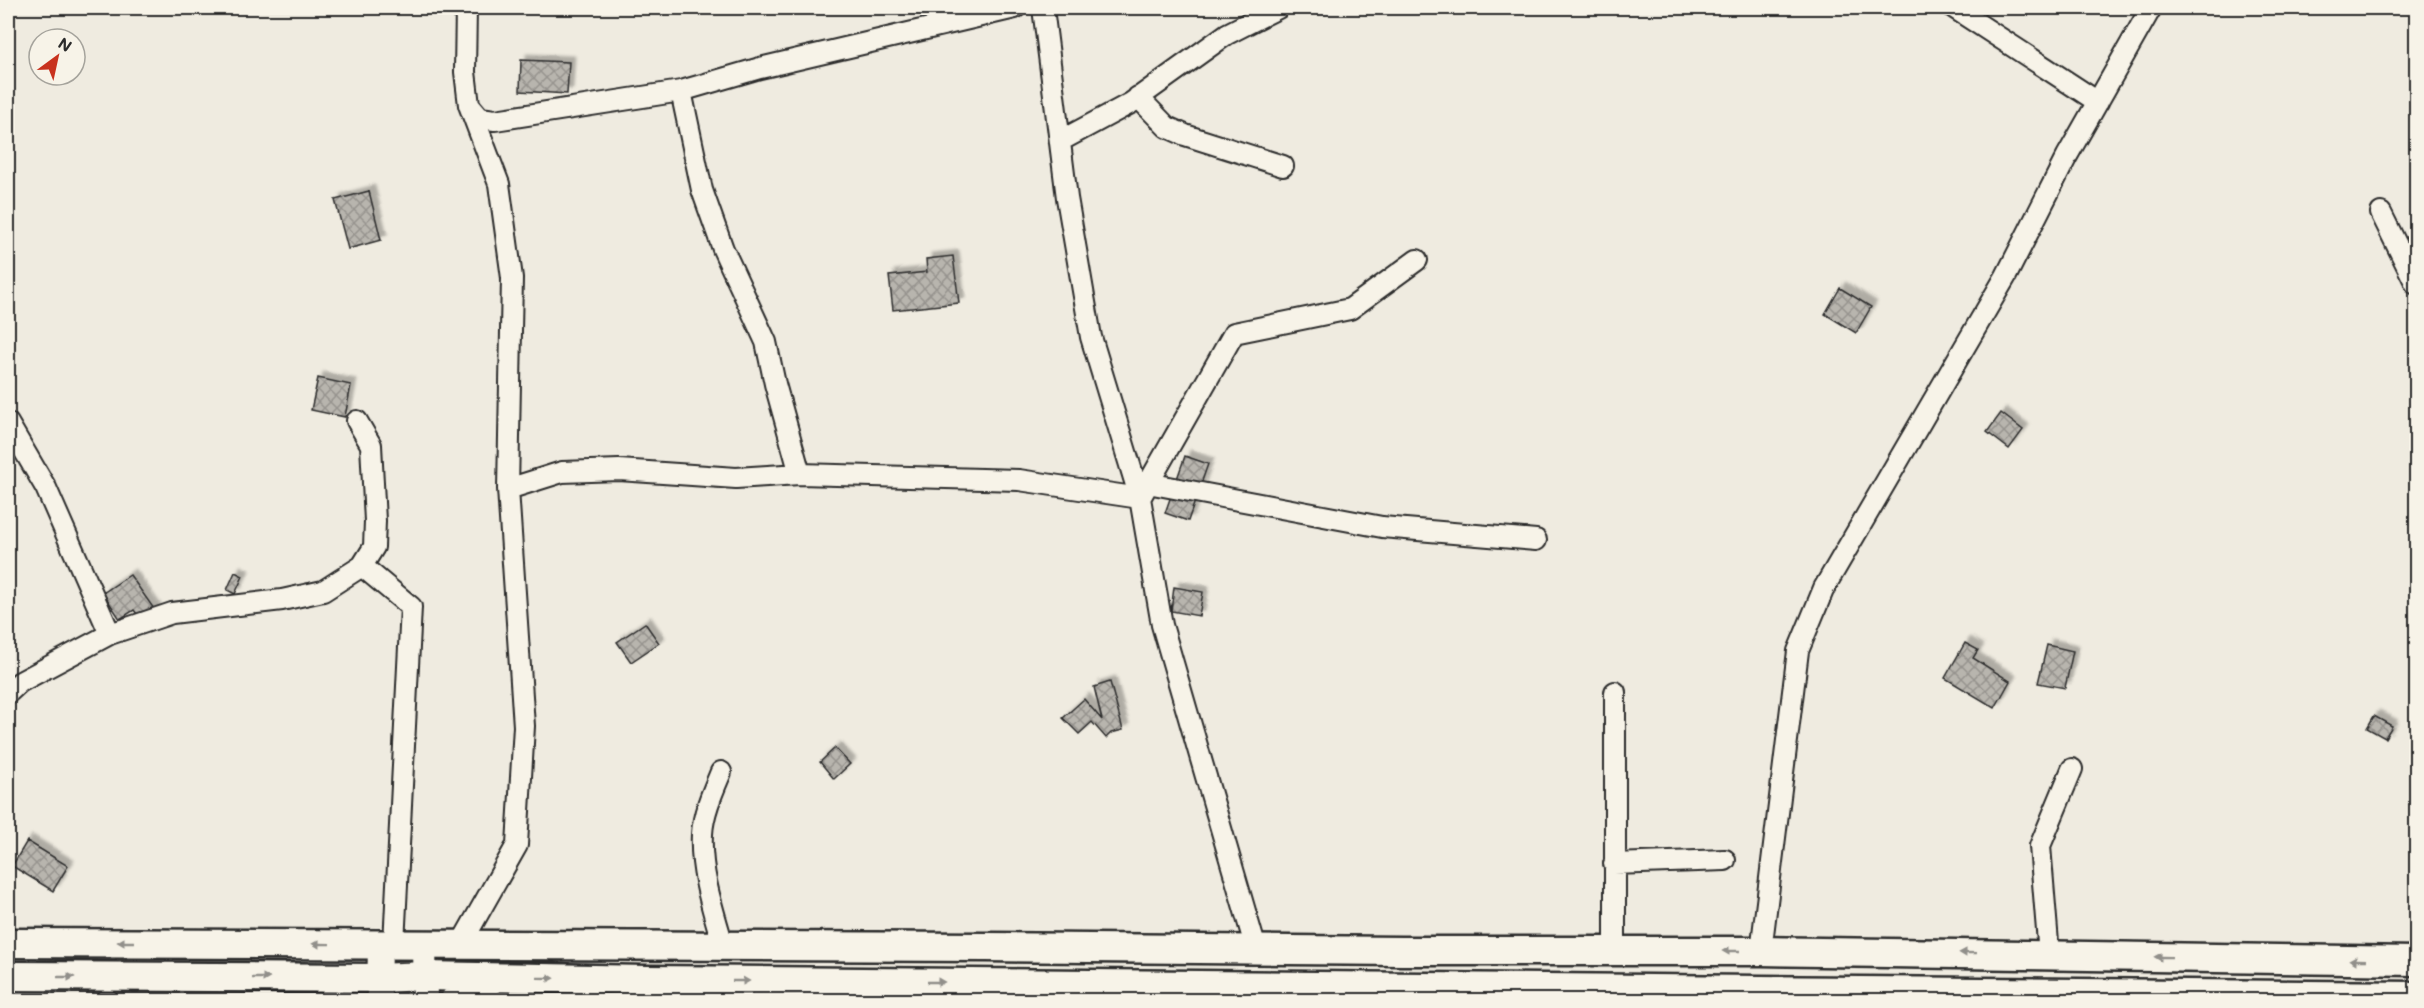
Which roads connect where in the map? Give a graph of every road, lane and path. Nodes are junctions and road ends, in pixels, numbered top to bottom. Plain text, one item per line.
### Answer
1 (466, 8) edge
2 (1015, 8) edge
3 (1043, 8) edge
4 (1278, 8) edge
5 (1954, 8) edge
6 (2151, 8) edge
7 (681, 91) junction
8 (1138, 97) junction
9 (2098, 102) junction
10 (469, 105) junction
11 (1060, 141) junction
12 (1283, 166) dead end
13 (2381, 213) dead end
14 (1416, 260) dead end
15 (2416, 284) edge
16 (357, 421) dead end
17 (8, 423) edge
18 (800, 474) junction
19 (1141, 487) junction
20 (508, 489) junction
21 (1536, 540) dead end
22 (362, 566) junction
23 (110, 634) junction
24 (1615, 692) dead end
25 (8, 693) edge
26 (2072, 769) dead end
27 (721, 772) dead end
28 (1725, 860) dead end
29 (1614, 864) junction
30 (8, 943) edge
31 (387, 944) junction
32 (424, 944) junction
33 (461, 944) junction
34 (723, 945) junction
35 (1256, 949) junction
36 (1761, 951) junction
37 (1615, 952) junction
38 (2049, 955) junction
39 (2416, 961) edge
40 (8, 976) edge
41 (498, 977) junction
42 (309, 978) junction
43 (425, 988) edge
44 (379, 989) edge
45 (854, 991) edge
46 (2416, 996) edge
47 (2285, 998) edge
48 (346, 1000) edge
49 (455, 1000) edge

1 - 10 street
2 - 7 street
3 - 11 street
4 - 8 street
5 - 9 street
6 - 9 street
7 - 10 street
7 - 18 street
8 - 11 street
8 - 12 street
9 - 36 street
10 - 20 street
11 - 19 street
13 - 15 street
14 - 19 street
16 - 22 street
17 - 23 street
18 - 19 street
18 - 20 street
19 - 21 street
19 - 35 street
20 - 33 street
22 - 23 street
22 - 31 street
23 - 25 street
24 - 29 street
26 - 38 street
27 - 34 street
28 - 29 street
29 - 37 street
31 -> 30 highway
31 - 32 highway
31 - 44 main road
32 - 33 highway
32 - 43 main road
33 - 34 highway
34 - 35 highway
35 - 37 highway
36 -> 37 highway
38 -> 36 highway
39 -> 38 highway
40 -> 42 highway
41 - 43 highway
41 -> 45 highway
41 - 49 highway
42 - 44 highway
42 - 48 highway
43 - 44 highway
45 -> 47 highway
46 - 47 highway

